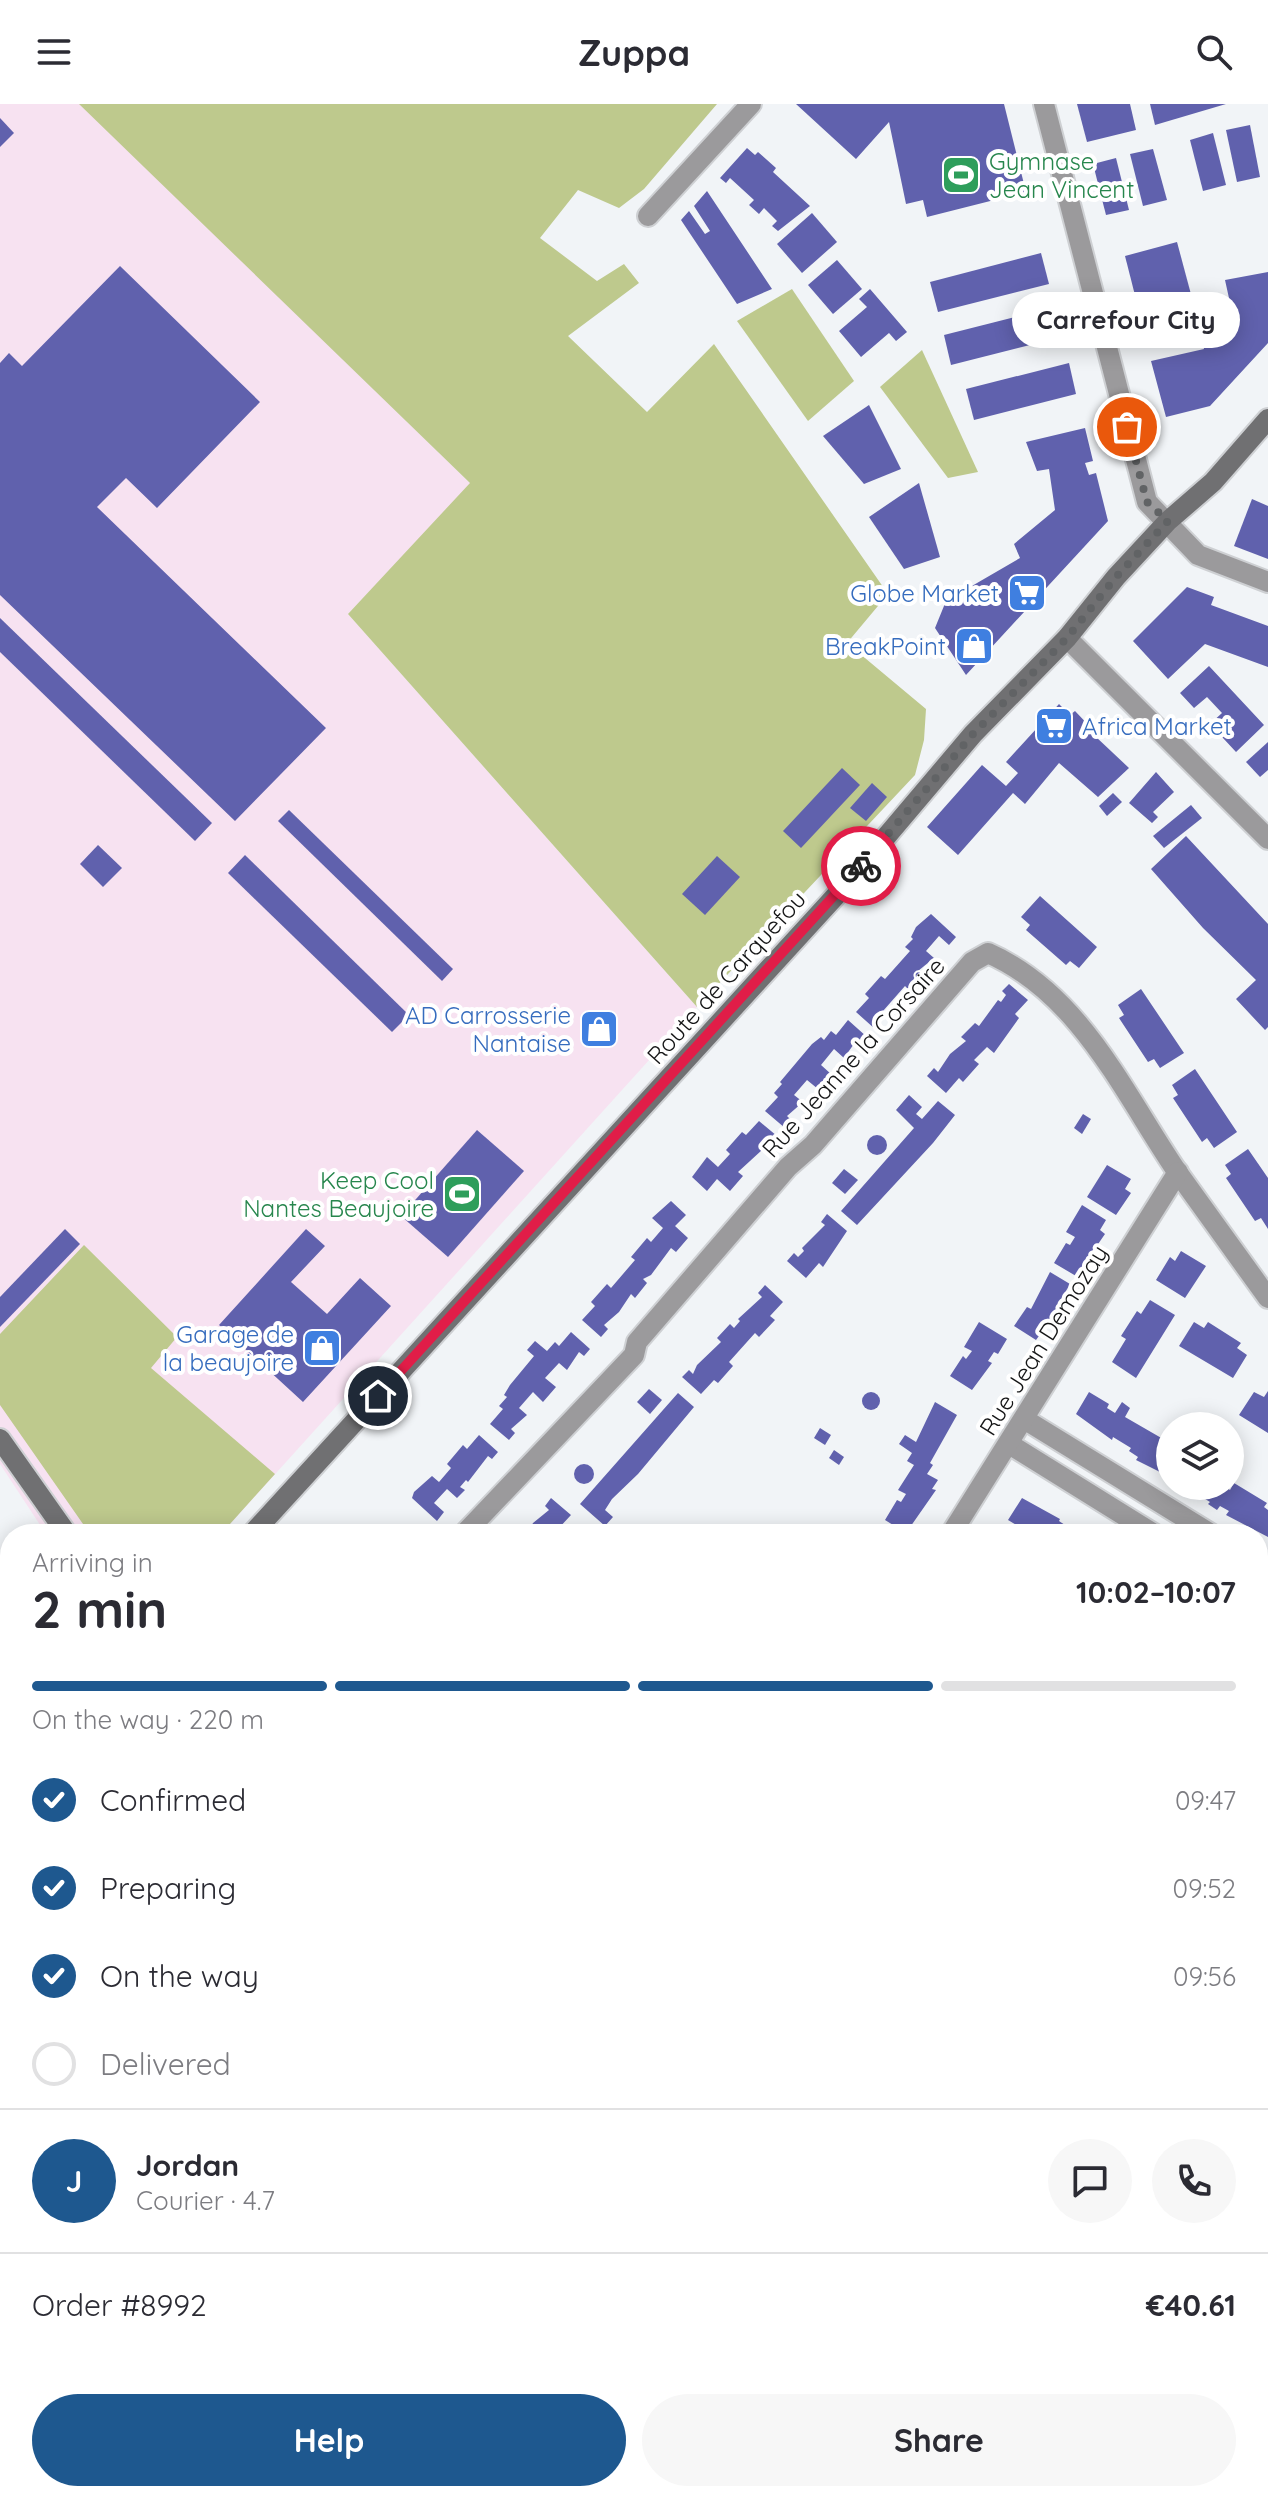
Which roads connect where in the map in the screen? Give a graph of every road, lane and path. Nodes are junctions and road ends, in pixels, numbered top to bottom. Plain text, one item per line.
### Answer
1 (751, 104) edge
2 (1044, 104) edge
3 (648, 216) dead end
4 (1268, 419) edge
5 (1168, 521) junction
6 (1268, 582) edge
7 (1067, 638) junction
8 (1268, 839) edge
9 (1178, 1172) junction
10 (1268, 1298) edge
11 (1024, 1419) junction
12 (0, 1439) edge
13 (1009, 1444) junction
14 (60, 1524) edge
15 (261, 1524) edge
16 (473, 1524) edge
17 (957, 1524) edge
18 (1138, 1524) edge
19 (1195, 1524) edge

1 - 3 street
2 - 5 street
4 - 5 main road, Route de Carquefou
5 - 6 street
5 - 7 main road, Route de Carquefou
7 - 8 street
7 - 15 main road, Route de Carquefou
9 - 10 street, Rue Jeanne la Corsaire
9 - 11 street, Rue Jean Demozay
9 - 16 street, Rue Jeanne la Corsaire
11 - 13 street, Rue Jean Demozay
11 - 19 street
12 - 14 main road
13 - 17 street, Rue Jean Demozay
13 - 18 street

